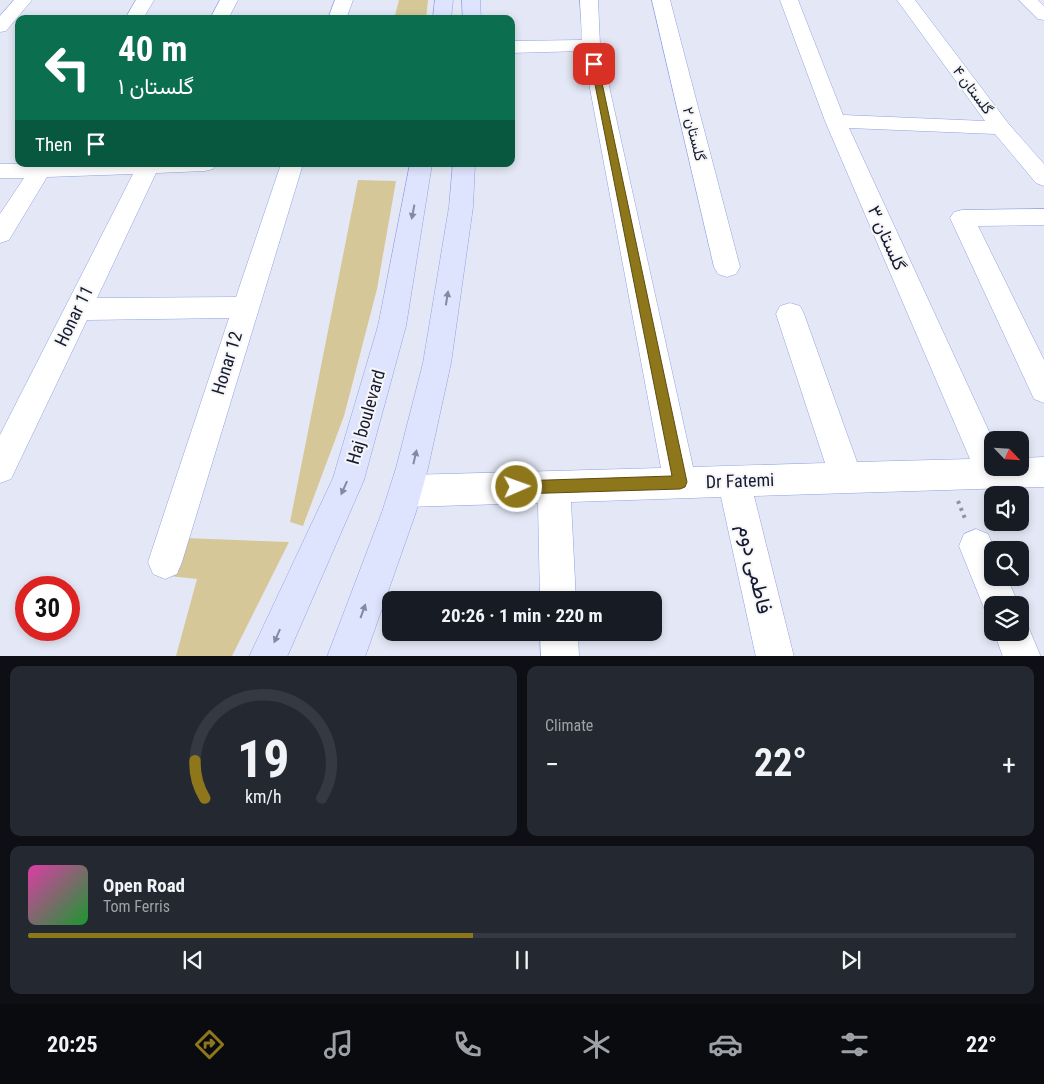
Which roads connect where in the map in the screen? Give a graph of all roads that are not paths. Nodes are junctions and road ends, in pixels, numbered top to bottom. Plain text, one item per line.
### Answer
1 (23, 0) edge
2 (145, 0) edge
3 (229, 0) edge
4 (344, 0) edge
5 (444, 0) edge
6 (471, 0) edge
7 (589, 0) edge
8 (661, 0) edge
9 (790, 0) edge
10 (906, 0) edge
11 (1028, 0) edge
12 (136, 15) edge
13 (221, 15) edge
14 (338, 15) edge
15 (442, 15) edge
16 (472, 15) edge
17 (1044, 15) edge
18 (8, 23) edge
19 (591, 45) junction
20 (515, 47) edge
21 (835, 121) junction
22 (1001, 128) junction
23 (42, 167) edge
24 (147, 167) edge
25 (291, 167) edge
26 (420, 167) edge
27 (464, 167) edge
28 (0, 171) edge
29 (1044, 178) edge
30 (1044, 217) edge
31 (1, 230) edge
32 (726, 268) dead end
33 (245, 306) junction
34 (78, 309) junction
35 (790, 314) dead end
36 (1044, 390) edge
37 (984, 456) edge
38 (0, 468) edge
39 (1044, 472) edge
40 (1029, 473) edge
41 (984, 474) edge
42 (846, 478) junction
43 (734, 481) junction
44 (680, 482) junction
45 (554, 486) junction
46 (406, 490) junction
47 (976, 546) road end
48 (165, 562) dead end
49 (558, 591) edge
50 (997, 596) edge
51 (559, 641) edge
52 (1016, 641) edge
53 (268, 656) edge
54 (346, 656) edge
55 (560, 656) edge
56 (775, 656) edge
57 (1022, 656) edge

1 - 18 street
2 - 12 street
3 - 13 street
4 - 14 street
5 - 15 main road
6 - 16 main road
7 - 19 street
8 - 32 street, گلستان ۲
9 - 21 street, گلستان ۳
10 - 22 street, گلستان ۴
11 - 17 street
19 - 20 street
19 - 44 street
21 - 22 street
21 - 37 street, گلستان ۳
22 - 29 street, گلستان ۴
23 - 28 street
23 - 31 street
24 - 34 street, Honar 11
25 - 33 street, Honar 12
26 -> 53 main road, Haj boulevard
46 -> 27 main road
30 - 36 street
33 - 34 street
33 - 48 street, Honar 12
34 - 38 street, Honar 11
35 - 42 street
39 - 40 street, Dr Fatemi
41 - 42 street, Dr Fatemi
42 - 43 street, Dr Fatemi
43 - 44 street, Dr Fatemi
43 - 56 street, فاطمی دوم
44 - 45 street, Dr Fatemi
45 - 46 street, Dr Fatemi
45 - 49 street
54 -> 46 main road
47 - 50 street
51 - 55 street
52 - 57 street

